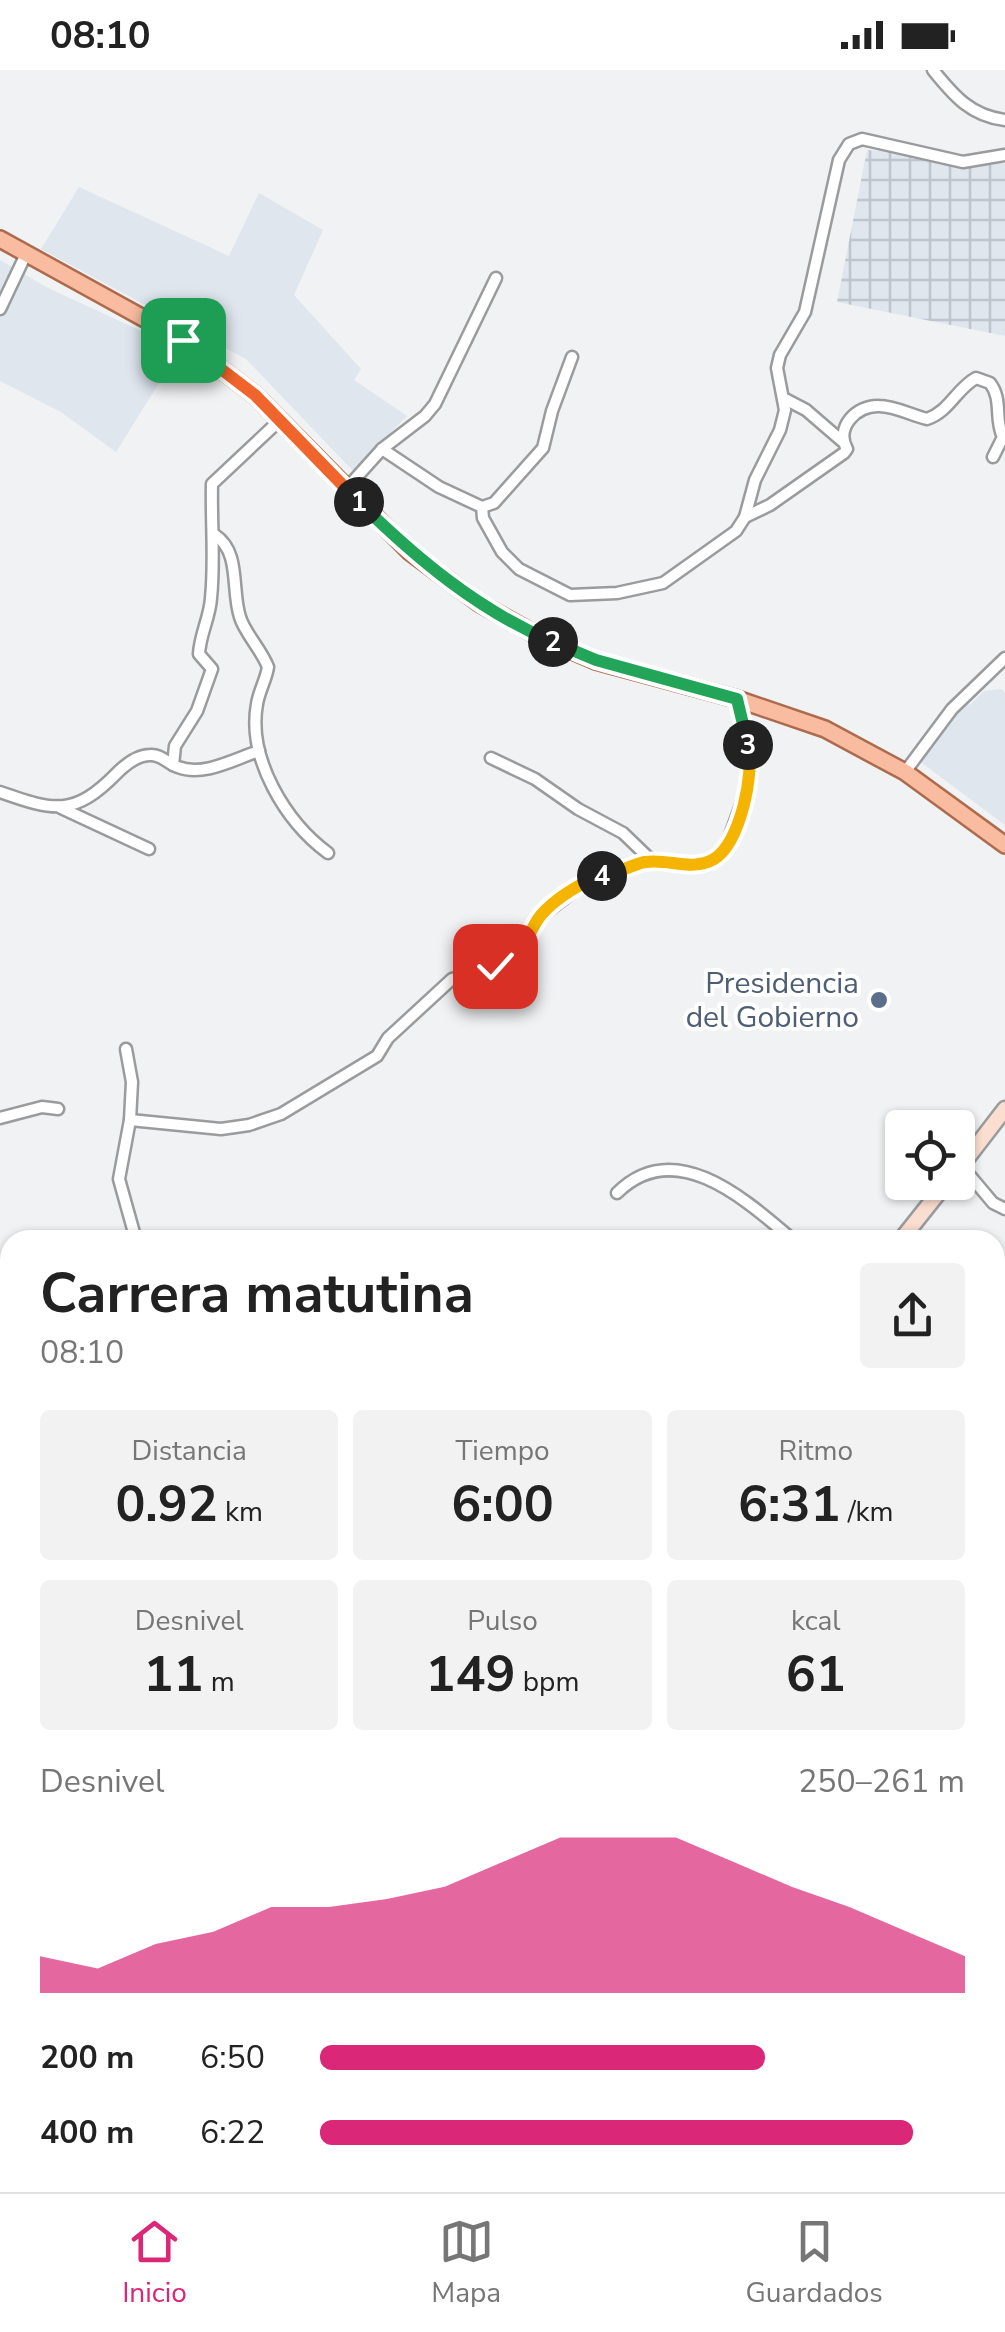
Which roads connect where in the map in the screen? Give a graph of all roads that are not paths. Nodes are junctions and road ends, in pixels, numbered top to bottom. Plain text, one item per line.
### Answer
1 (932, 70) edge
2 (1005, 120) edge
3 (1005, 156) edge
4 (0, 239) edge
5 (26, 254) junction
6 (496, 278) dead end
7 (0, 308) edge
8 (572, 357) dead end
9 (785, 399) junction
10 (280, 420) junction
11 (842, 441) junction
12 (382, 449) junction
13 (993, 457) dead end
14 (346, 489) junction
15 (482, 506) junction
16 (745, 517) junction
17 (214, 535) junction
18 (1005, 658) edge
19 (737, 699) junction
20 (259, 751) junction
21 (491, 758) dead end
22 (173, 765) junction
23 (905, 772) junction
24 (0, 792) edge
25 (62, 808) junction
26 (1005, 845) edge
27 (149, 850) dead end
28 (328, 853) dead end
29 (652, 861) junction
30 (126, 1049) dead end
31 (58, 1109) dead end
32 (1005, 1109) edge
33 (0, 1118) edge
34 (130, 1120) junction
35 (975, 1147) edge
36 (975, 1184) edge
37 (617, 1193) dead end
38 (933, 1200) edge
39 (1005, 1210) edge
40 (133, 1230) edge
41 (781, 1230) edge
42 (909, 1230) edge

1 - 2 street
3 - 9 street
4 - 5 main road
5 - 7 street
5 - 10 main road
6 - 12 street
8 - 15 street
9 - 11 street
9 - 16 street
10 - 14 main road
10 - 17 street
11 - 13 street
11 - 16 street
12 - 14 street
12 - 15 street
14 - 19 main road
15 - 16 street
17 - 20 street
17 - 22 street
18 - 23 street
19 - 23 main road
19 - 29 street
20 - 22 street
20 - 28 street
21 - 29 street
22 - 25 street
23 - 26 main road
24 - 25 street
25 - 27 street
29 - 34 street
30 - 34 street
31 - 33 street
32 - 35 main road
34 - 40 street
36 - 39 street
37 - 41 street
38 - 42 main road

